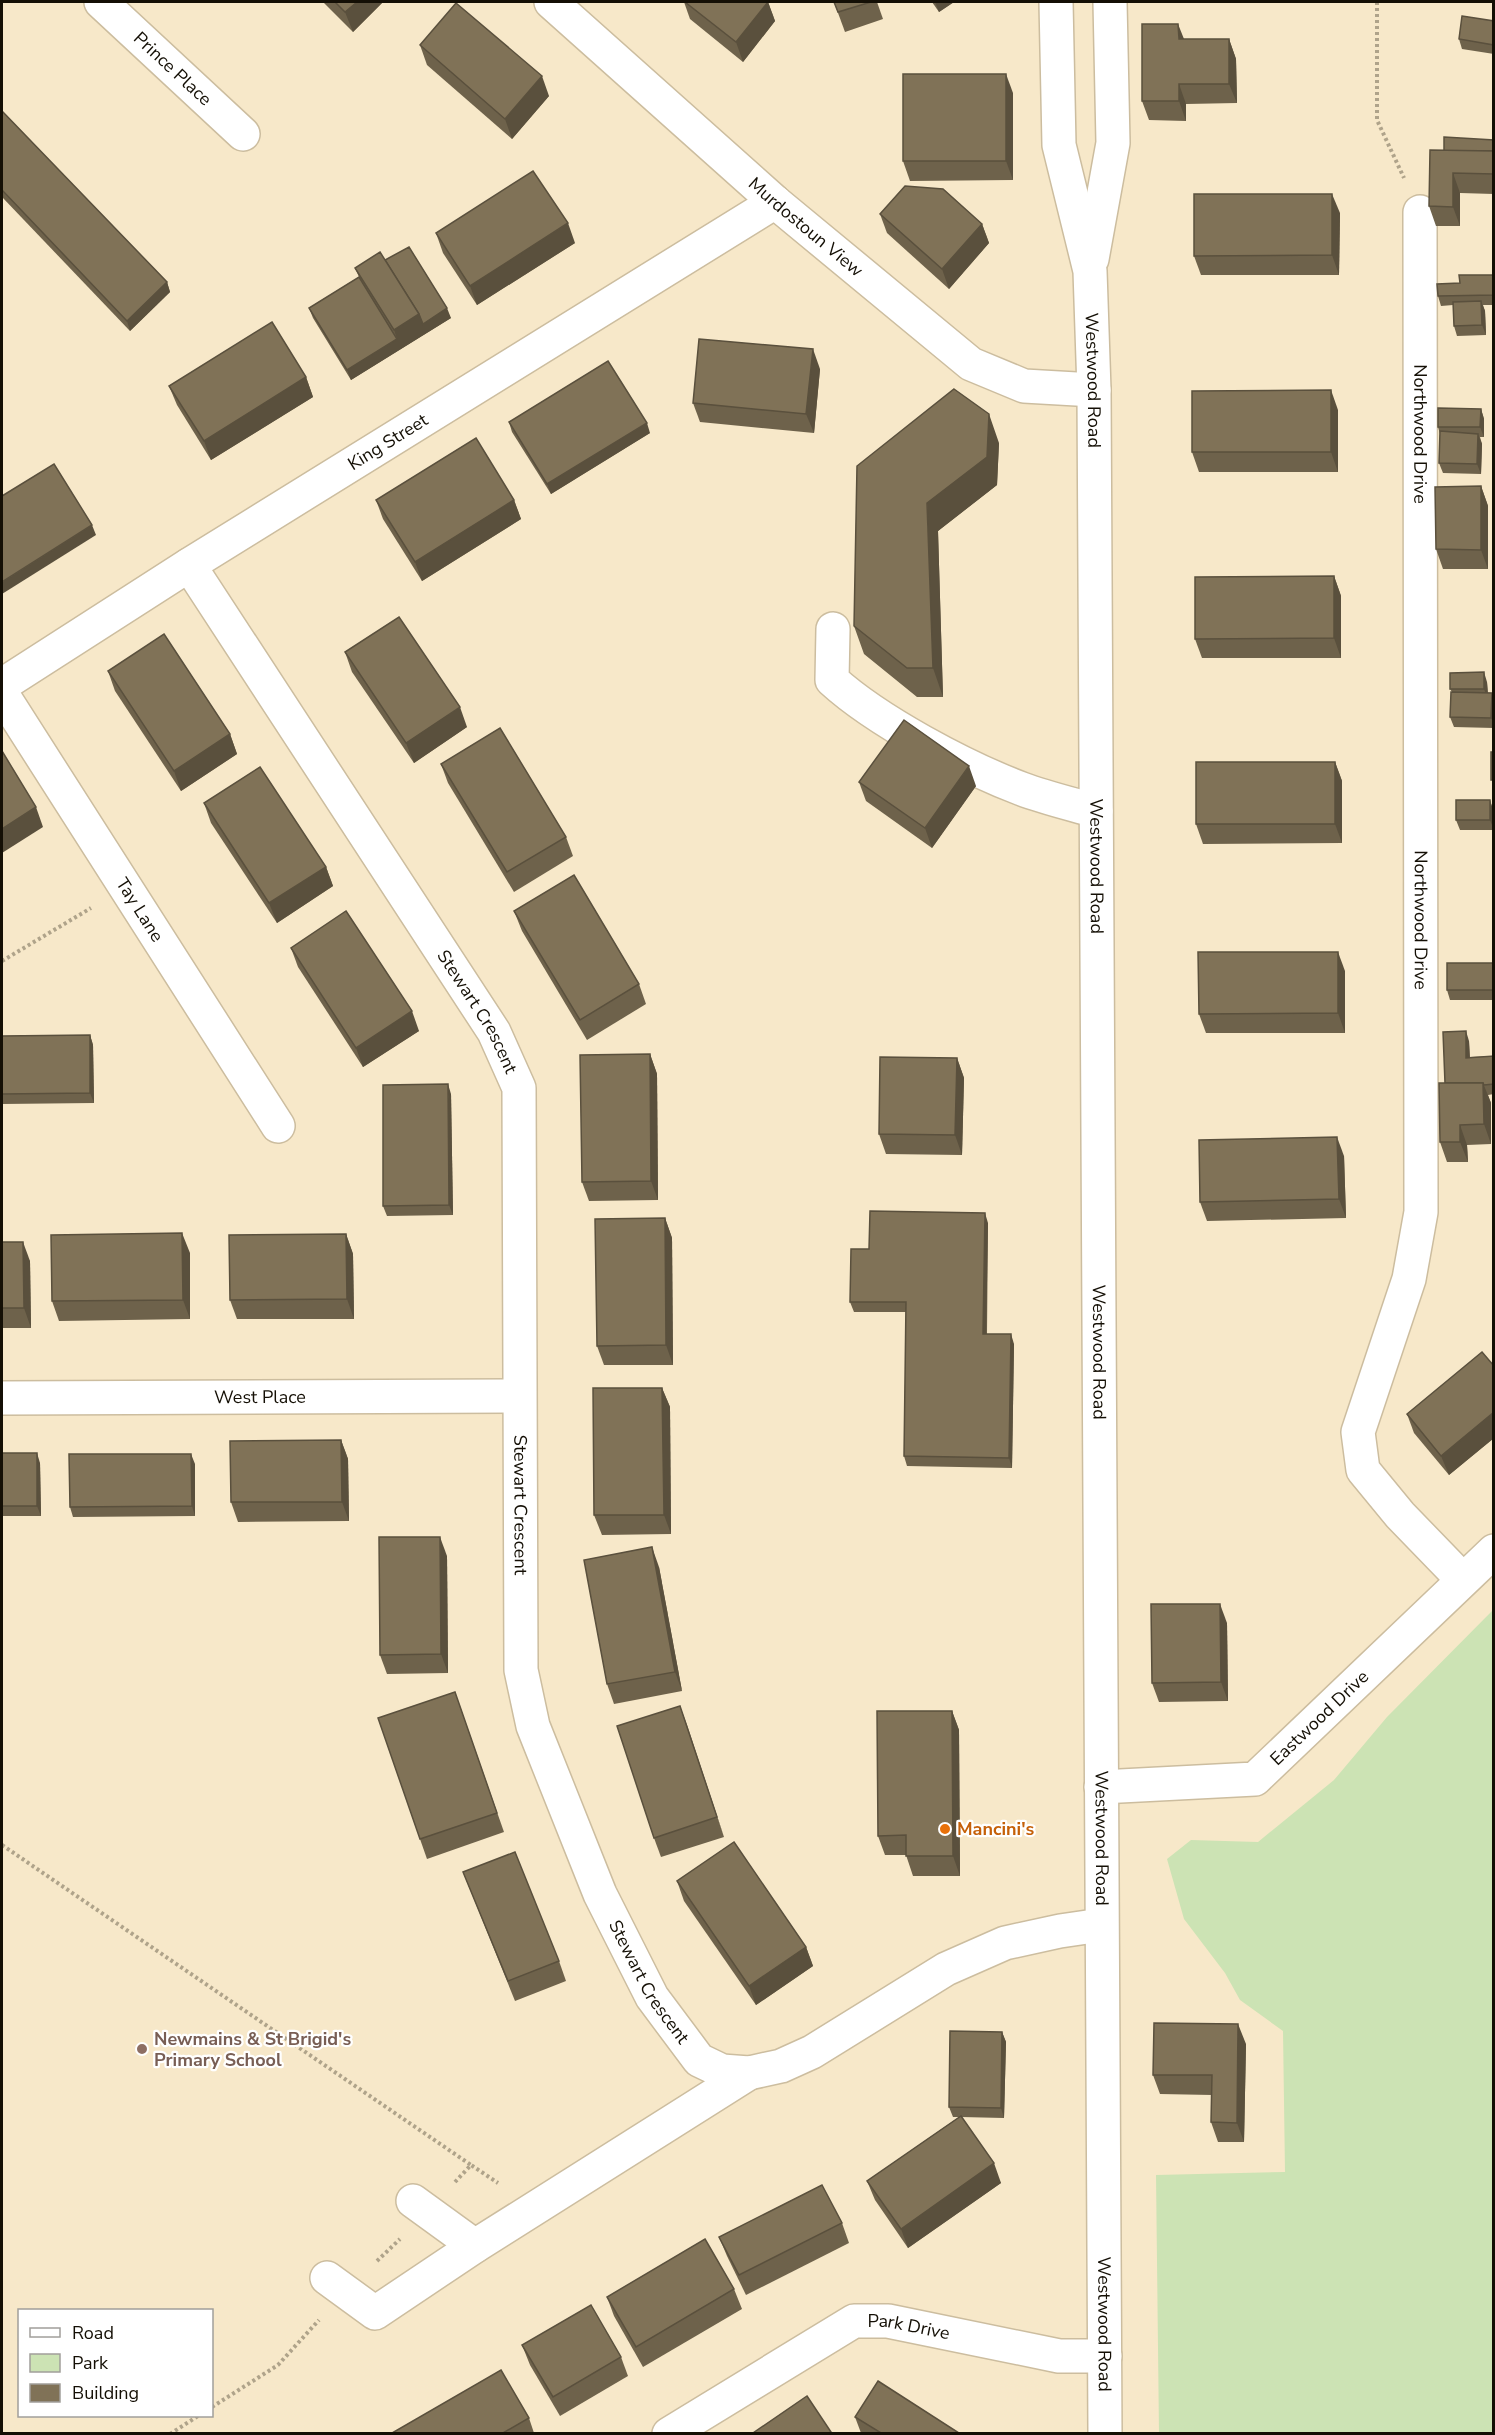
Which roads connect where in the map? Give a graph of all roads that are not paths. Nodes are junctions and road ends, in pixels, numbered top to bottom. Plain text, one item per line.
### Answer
1 (101, 2) edge
2 (550, 2) edge
3 (1056, 2) edge
4 (1110, 2) edge
5 (243, 134) dead end
6 (775, 202) junction
7 (1420, 212) road end
8 (1090, 271) junction
9 (1094, 390) junction
10 (189, 565) junction
11 (834, 629) dead end
12 (2, 685) edge
13 (2, 694) edge
14 (1096, 811) junction
15 (278, 1126) dead end
16 (519, 1396) junction
17 (2, 1398) edge
18 (1494, 1551) edge
19 (1462, 1579) junction
20 (1101, 1787) junction
21 (1101, 1925) junction
22 (749, 2073) junction
23 (420, 2206) road end
24 (475, 2246) junction
25 (327, 2278) dead end
26 (1105, 2356) junction
27 (669, 2433) edge
28 (1105, 2433) edge

1 - 5 street, Prince Place
2 - 6 street, Murdostoun View
3 - 8 street, Westwood Road
4 - 8 street, Westwood Road
6 - 9 street, Murdostoun View
6 - 10 street, King Street
7 - 19 street, Northwood Drive
8 - 9 street, Westwood Road
9 - 14 street, Westwood Road
10 - 12 street, King Street
10 - 16 street, Stewart Crescent
11 - 14 street
13 - 15 street, Tay Lane
14 - 20 street, Westwood Road
16 - 17 street, West Place
16 - 22 street, Stewart Crescent
18 - 19 street, Eastwood Drive
19 - 20 street, Eastwood Drive
20 - 21 street, Westwood Road
21 - 22 street, Stewart Crescent
21 - 26 street, Westwood Road
22 - 24 street
23 - 24 street
24 - 25 street
26 - 27 street, Park Drive
26 - 28 street, Westwood Road

